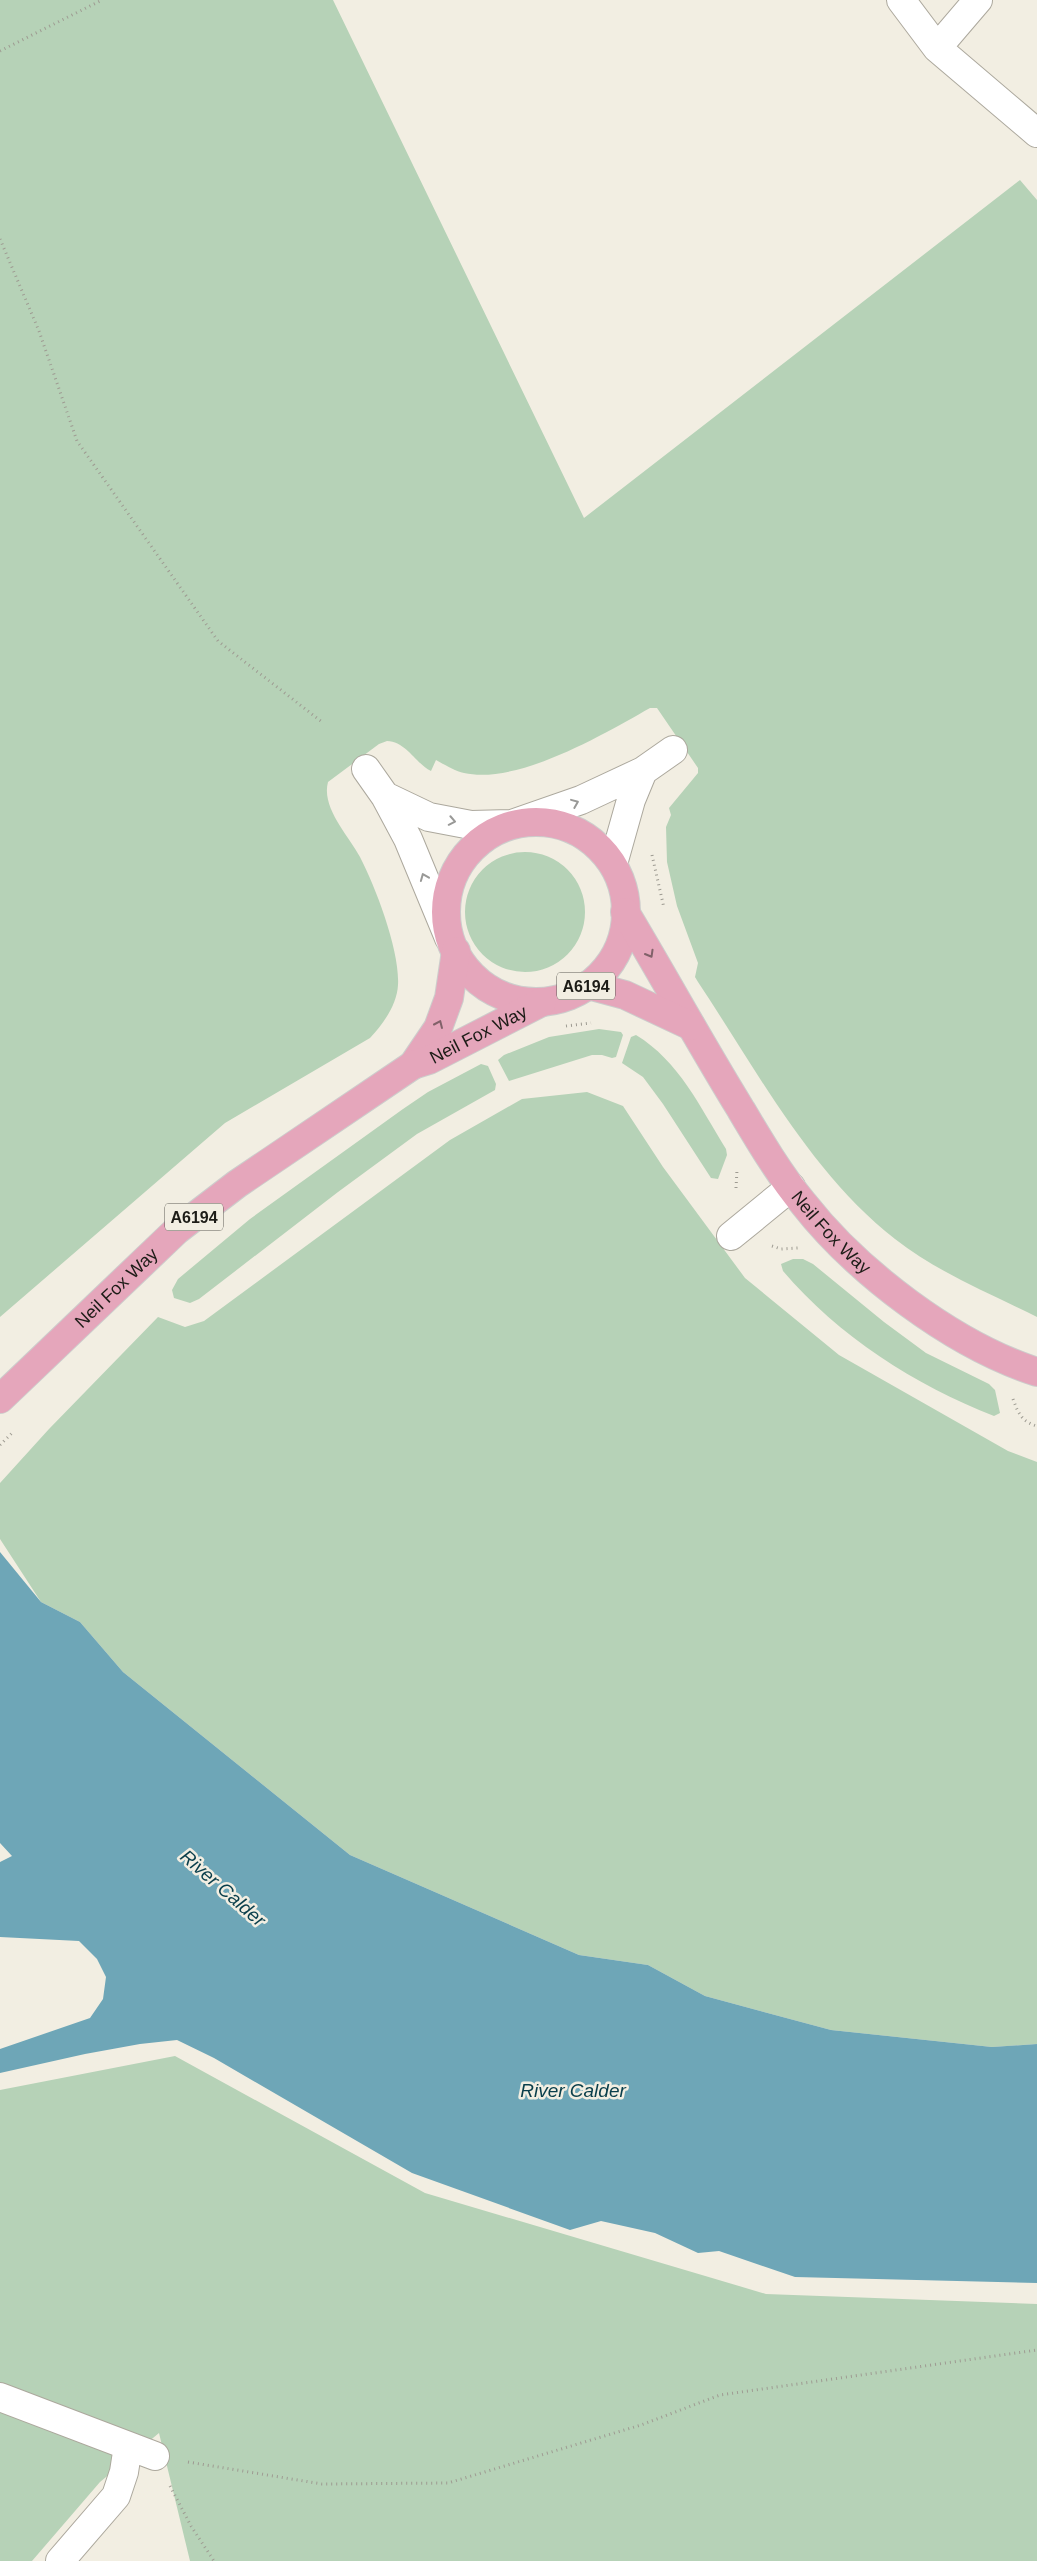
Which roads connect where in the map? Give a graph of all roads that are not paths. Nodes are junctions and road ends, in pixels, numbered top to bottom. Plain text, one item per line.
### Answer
1 (901, 0) edge
2 (978, 0) edge
3 (937, 48) junction
4 (1037, 133) edge
5 (673, 750) dead end
6 (366, 769) dead end
7 (643, 771) junction
8 (384, 796) junction
9 (512, 824) junction
10 (613, 864) junction
11 (626, 912) junction
12 (453, 945) junction
13 (588, 985) junction
14 (542, 1002) junction
15 (691, 1026) junction
16 (413, 1065) junction
17 (791, 1187) junction
18 (731, 1236) dead end
19 (1037, 1372) edge
20 (0, 1399) edge
21 (0, 2397) edge
22 (128, 2446) junction
23 (155, 2456) road end
24 (60, 2561) edge

1 - 3 street
2 - 3 street
3 - 4 street
5 - 7 street
6 - 8 street
9 -> 7 street
7 - 10 street
8 -> 9 street
12 -> 8 street
9 - 10 main road, Neil Fox Way / A6194
9 - 12 main road, Neil Fox Way / A6194
10 - 11 main road, Neil Fox Way / A6194
11 - 13 main road, Neil Fox Way / A6194
11 -> 15 main road, Neil Fox Way / A6194
12 - 14 main road, Neil Fox Way / A6194
16 -> 12 main road, Neil Fox Way / A6194
13 - 14 main road, Neil Fox Way / A6194
13 - 15 main road, A6194
14 - 16 main road, Neil Fox Way / A6194
15 - 17 main road, Neil Fox Way / A6194
16 - 20 main road, Neil Fox Way / A6194
17 - 18 street
17 - 19 main road, Neil Fox Way / A6194
21 - 22 street
22 - 23 street
22 - 24 street

